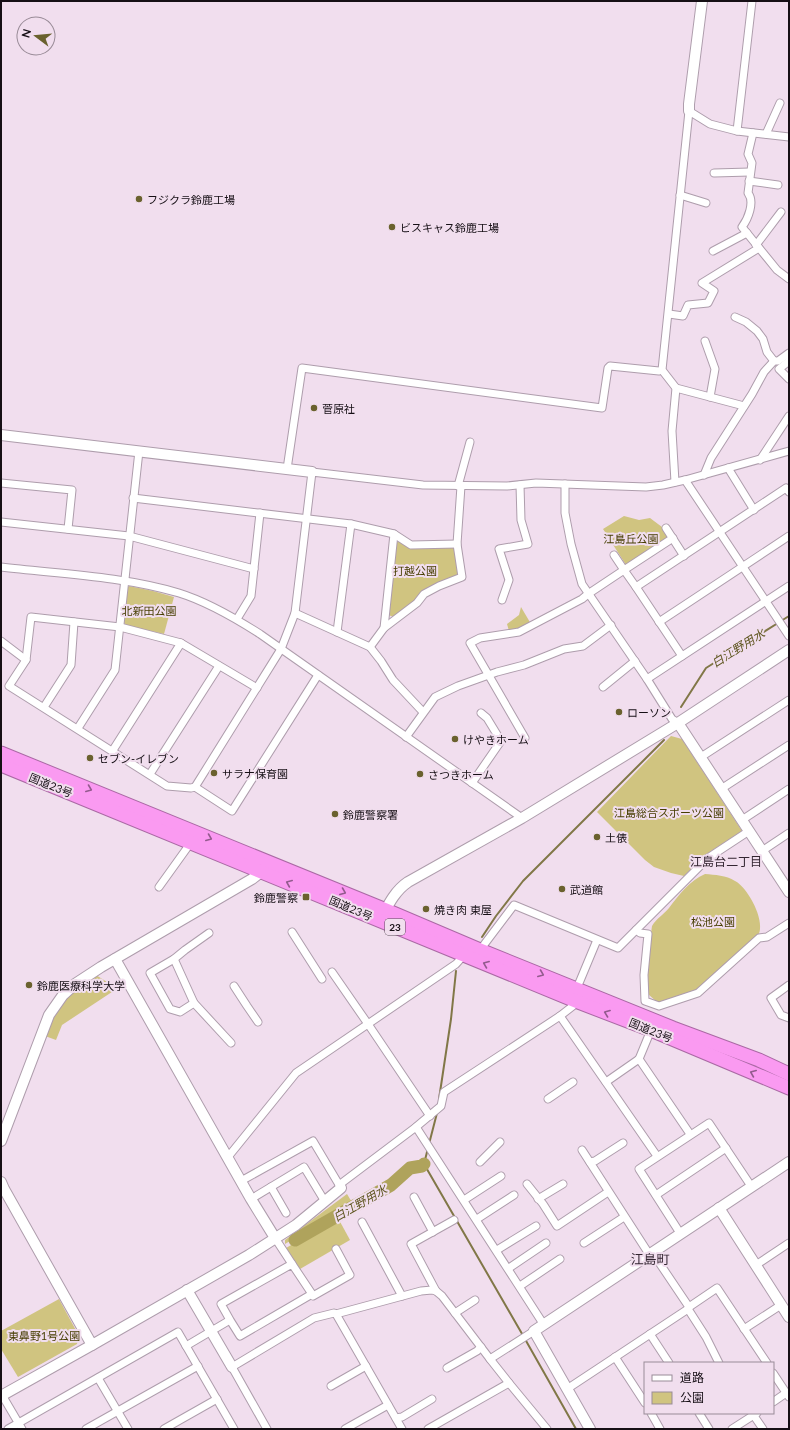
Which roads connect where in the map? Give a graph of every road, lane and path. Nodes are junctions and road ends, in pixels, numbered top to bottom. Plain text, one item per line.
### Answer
1 (702, 1) edge
2 (752, 1) edge
3 (780, 103) dead end
4 (689, 111) junction
5 (737, 131) junction
6 (753, 134) junction
7 (766, 134) junction
8 (789, 137) edge
9 (750, 172) junction
10 (714, 173) dead end
11 (749, 181) junction
12 (778, 185) dead end
13 (680, 195) junction
14 (706, 203) dead end
15 (781, 212) dead end
16 (746, 233) junction
17 (758, 246) junction
18 (713, 251) dead end
19 (789, 279) edge
20 (668, 314) junction
21 (735, 317) dead end
22 (705, 341) dead end
23 (789, 354) edge
24 (774, 361) junction
25 (789, 361) edge
26 (662, 370) junction
27 (789, 379) edge
28 (676, 388) junction
29 (710, 397) junction
30 (744, 406) junction
31 (789, 416) edge
32 (1, 435) edge
33 (470, 442) dead end
34 (138, 451) junction
35 (789, 451) edge
36 (760, 460) junction
37 (728, 468) junction
38 (287, 469) junction
39 (312, 472) junction
40 (704, 475) junction
41 (685, 480) junction
42 (1, 482) edge
43 (675, 482) junction
44 (565, 484) junction
45 (520, 485) junction
46 (460, 486) junction
47 (789, 492) edge
48 (133, 498) junction
49 (754, 510) junction
50 (260, 513) junction
51 (306, 518) junction
52 (1, 522) edge
53 (351, 524) junction
54 (666, 528) dead end
55 (68, 529) junction
56 (720, 533) junction
57 (394, 534) junction
58 (129, 536) junction
59 (789, 536) edge
60 (673, 538) junction
61 (457, 544) junction
62 (614, 554) dead end
63 (684, 556) junction
64 (1, 567) edge
65 (742, 567) junction
66 (254, 569) junction
67 (624, 570) junction
68 (125, 581) junction
69 (789, 586) edge
70 (636, 587) junction
71 (588, 594) junction
72 (502, 600) dead end
73 (766, 601) junction
74 (295, 613) junction
75 (237, 619) junction
76 (74, 622) junction
77 (659, 622) junction
78 (611, 625) junction
79 (120, 627) junction
80 (384, 628) junction
81 (337, 632) junction
82 (789, 636) edge
83 (1, 642) edge
84 (181, 642) junction
85 (370, 647) junction
86 (281, 649) junction
87 (789, 651) edge
88 (682, 656) junction
89 (26, 660) junction
90 (636, 662) junction
91 (219, 666) junction
92 (318, 675) junction
93 (490, 676) junction
94 (647, 679) junction
95 (603, 687) dead end
96 (257, 688) junction
97 (789, 700) edge
98 (44, 707) junction
99 (424, 712) junction
100 (481, 713) dead end
101 (678, 723) junction
102 (78, 728) junction
103 (406, 737) junction
104 (525, 738) dead end
105 (789, 744) edge
106 (113, 750) junction
107 (1, 753) edge
108 (701, 757) junction
109 (1, 765) edge
110 (150, 774) junction
111 (472, 783) junction
112 (195, 788) junction
113 (721, 789) junction
114 (789, 789) edge
115 (522, 818) junction
116 (742, 820) junction
117 (749, 831) junction
118 (789, 833) edge
119 (187, 848) dead end
120 (762, 851) junction
121 (263, 866) junction
122 (786, 880) edge
123 (159, 887) dead end
124 (789, 892) edge
125 (383, 915) junction
126 (789, 923) edge
127 (636, 930) junction
128 (292, 932) dead end
129 (210, 933) dead end
130 (597, 940) junction
131 (480, 950) junction
132 (464, 955) junction
133 (115, 959) junction
134 (174, 959) junction
135 (332, 972) dead end
136 (322, 979) dead end
137 (789, 985) edge
138 (234, 986) dead end
139 (577, 988) junction
140 (578, 1002) junction
141 (194, 1003) junction
142 (560, 1016) junction
143 (789, 1018) edge
144 (258, 1022) dead end
145 (368, 1024) junction
146 (651, 1030) junction
147 (231, 1043) dead end
148 (639, 1059) junction
149 (789, 1074) edge
150 (573, 1082) dead end
151 (606, 1082) junction
152 (789, 1088) edge
153 (548, 1099) dead end
154 (432, 1114) junction
155 (416, 1127) junction
156 (690, 1134) junction
157 (1, 1141) edge
158 (500, 1142) dead end
159 (623, 1143) dead end
160 (726, 1148) junction
161 (582, 1150) dead end
162 (657, 1156) junction
163 (228, 1157) junction
164 (480, 1162) dead end
165 (590, 1162) junction
166 (789, 1162) edge
167 (501, 1176) dead end
168 (1, 1182) edge
169 (241, 1182) junction
170 (528, 1184) dead end
171 (563, 1184) dead end
172 (340, 1186) junction
173 (752, 1186) junction
174 (271, 1187) junction
175 (608, 1192) junction
176 (514, 1195) dead end
177 (656, 1195) junction
178 (414, 1197) dead end
179 (251, 1198) junction
180 (538, 1199) junction
181 (324, 1200) junction
182 (464, 1200) junction
183 (719, 1208) junction
184 (286, 1213) dead end
185 (624, 1217) junction
186 (477, 1219) junction
187 (454, 1220) dead end
188 (362, 1222) dead end
189 (536, 1226) dead end
190 (433, 1232) junction
191 (680, 1233) junction
192 (275, 1238) junction
193 (546, 1243) dead end
194 (584, 1243) dead end
195 (789, 1243) edge
196 (336, 1249) dead end
197 (497, 1250) junction
198 (650, 1253) junction
199 (560, 1259) dead end
200 (292, 1264) junction
201 (756, 1265) junction
202 (509, 1268) junction
203 (520, 1286) junction
204 (188, 1290) junction
205 (436, 1291) junction
206 (402, 1296) junction
207 (314, 1297) junction
208 (475, 1300) dead end
209 (781, 1305) junction
210 (688, 1308) junction
211 (455, 1313) junction
212 (336, 1314) junction
213 (789, 1317) edge
214 (230, 1320) junction
215 (544, 1324) junction
216 (744, 1329) junction
217 (211, 1331) junction
218 (532, 1332) junction
219 (650, 1334) junction
220 (92, 1345) junction
221 (186, 1346) junction
222 (481, 1347) junction
223 (615, 1357) junction
224 (490, 1359) junction
225 (668, 1362) edge
226 (718, 1362) edge
227 (765, 1362) edge
228 (198, 1366) junction
229 (366, 1366) junction
230 (232, 1367) junction
231 (447, 1368) dead end
232 (774, 1374) edge
233 (98, 1378) junction
234 (510, 1383) junction
235 (330, 1386) dead end
236 (567, 1389) junction
237 (2, 1395) edge
238 (788, 1395) edge
239 (217, 1399) junction
240 (432, 1399) dead end
241 (644, 1401) edge
242 (774, 1402) edge
243 (388, 1405) junction
244 (117, 1411) junction
245 (652, 1414) edge
246 (700, 1414) edge
247 (754, 1414) edge
248 (396, 1418) junction
249 (20, 1426) edge
250 (8, 1429) edge
251 (86, 1429) edge
252 (128, 1429) edge
253 (164, 1429) edge
254 (234, 1429) edge
255 (267, 1429) edge
256 (345, 1429) edge
257 (402, 1429) edge
258 (428, 1429) edge
259 (547, 1429) edge
260 (590, 1429) edge
261 (660, 1429) edge
262 (710, 1429) edge
263 (732, 1429) edge
264 (763, 1429) edge

1 - 4 street
2 - 5 street
3 - 7 street
4 - 5 street
4 - 13 street
5 - 6 street
6 - 7 street
6 - 9 street
7 - 8 street
9 - 10 street
9 - 11 street
11 - 12 street
11 - 16 street
13 - 14 street
13 - 20 street
15 - 17 street
16 - 17 street
16 - 18 street
17 - 19 street
17 - 20 street
20 - 26 street
21 - 24 street
22 - 29 street
23 - 24 street
24 - 30 street
25 - 27 street
26 - 28 street
26 - 38 street
28 - 29 street
28 - 43 street
29 - 30 street
30 - 40 street
31 - 36 street
32 - 34 street
33 - 46 street
34 - 38 street
34 - 48 street
35 - 36 street
36 - 37 street
37 - 40 street
37 - 49 street
38 - 39 street
39 - 46 street
39 - 51 street
40 - 41 street
41 - 43 street
41 - 56 street
42 - 55 street
43 - 44 street
44 - 45 street
44 - 71 street
45 - 46 street
45 - 72 street
46 - 61 street
47 - 49 street
48 - 50 street
48 - 58 street
49 - 56 street
50 - 51 street
50 - 66 street
51 - 53 street
51 - 74 street
52 - 55 street
53 - 57 street
53 - 81 street
54 - 60 street
55 - 58 street
56 - 63 street
56 - 65 street
57 - 61 street
57 - 80 street
58 - 66 street
58 - 68 street
59 - 65 street
60 - 63 street
60 - 67 street
61 - 80 street
62 - 67 street
63 - 70 street
64 - 68 street
65 - 73 street
65 - 77 street
66 - 75 street
67 - 70 street
67 - 71 street
68 - 75 street
68 - 79 street
69 - 73 street
70 - 77 street
71 - 78 street
71 - 93 street
73 - 82 street
73 - 88 street
74 - 81 street
74 - 86 street
75 - 86 street
76 - 79 street
76 - 89 street
76 - 98 street
77 - 88 street
78 - 90 street
78 - 93 street
79 - 84 street
79 - 102 street
80 - 85 street
81 - 85 street
83 - 89 street
84 - 91 street
84 - 106 street
85 - 99 street
86 - 92 street
86 - 96 street
87 - 101 street
88 - 94 street
89 - 98 street
90 - 94 street
90 - 95 street
91 - 96 street
91 - 110 street
92 - 103 street
92 - 112 street
93 - 99 street
93 - 104 street
94 - 101 street
96 - 112 street
97 - 108 street
98 - 102 street
99 - 103 street
100 - 111 street
101 - 108 street
101 - 115 street
102 - 106 street
103 - 111 street
105 - 113 street
106 - 110 street
107 -> 121 highway, 国道23号 / 23
108 - 113 street
109 - 121 highway, 国道23号 / 23
110 - 112 street
111 - 115 street
113 - 116 street
114 - 116 street
115 - 125 street
116 - 117 street
117 - 120 street
117 - 127 street
118 - 120 street
119 - 123 street
120 - 122 street
121 - 125 highway, 国道23号 / 23
121 - 133 street
122 - 124 street
125 - 131 highway, 国道23号 / 23
125 - 132 highway, 国道23号 / 23
126 - 127 street
127 - 130 street
128 - 136 street
129 - 134 street
130 - 131 street
130 - 139 street
131 -> 139 highway, 国道23号 / 23
140 -> 132 highway, 国道23号 / 23
132 - 145 street
133 - 157 street
133 - 163 street
134 - 141 street
134 - 141 street
135 - 145 street
137 - 143 street
138 - 144 street
139 - 149 highway, 国道23号 / 23
140 - 142 street
146 -> 140 highway, 国道23号 / 23
141 - 147 street
142 - 151 street
142 - 154 street
145 - 154 street
145 - 163 street
146 - 148 street
152 -> 146 highway, 国道23号 / 23
148 - 151 street
148 - 156 street
150 - 153 street
151 - 162 street
154 - 155 street
155 - 172 street
155 - 182 street
156 - 160 street
156 - 162 street
158 - 164 street
159 - 165 street
160 - 173 street
160 - 177 street
161 - 165 street
162 - 177 street
163 - 169 street
165 - 175 street
166 - 173 street
167 - 182 street
168 - 220 street
169 - 172 street
169 - 179 street
170 - 180 street
171 - 180 street
172 - 181 street
173 - 183 street
174 - 179 street
174 - 181 street
174 - 184 street
175 - 180 street
175 - 185 street
176 - 186 street
177 - 191 street
178 - 190 street
179 - 192 street
181 - 192 street
182 - 186 street
183 - 191 street
183 - 201 street
185 - 194 street
185 - 198 street
186 - 197 street
187 - 190 street
188 - 206 street
189 - 197 street
190 - 205 street
191 - 198 street
192 - 200 street
192 - 204 street
193 - 202 street
195 - 201 street
196 - 207 street
197 - 202 street
198 - 210 street
198 - 215 street
199 - 203 street
200 - 207 street
200 - 214 street
201 - 209 street
202 - 203 street
203 - 215 street
204 - 217 street
204 - 220 street
205 - 206 street
205 - 211 street
206 - 212 street
207 - 214 street
208 - 211 street
209 - 213 street
209 - 216 street
210 - 216 street
210 - 219 street
210 - 226 street
211 - 222 street
212 - 229 street
212 - 230 street
214 - 217 street
215 - 218 street
216 - 227 street
217 - 221 street
217 - 230 street
218 - 224 street
218 - 236 street
219 - 223 street
219 - 225 street
220 - 237 street
221 - 228 street
221 - 233 street
222 - 224 street
222 - 231 street
223 - 236 street
223 - 241 street
224 - 234 street
228 - 239 street
228 - 244 street
229 - 235 street
229 - 243 street
230 - 255 street
232 - 238 street
233 - 244 street
233 - 249 street
234 - 258 street
234 - 259 street
236 - 260 street
237 - 249 street
238 - 242 street
239 - 253 street
239 - 254 street
240 - 248 street
243 - 248 street
243 - 256 street
244 - 251 street
244 - 252 street
245 - 261 street
246 - 262 street
247 - 263 street
247 - 264 street
248 - 257 street
249 - 250 street

